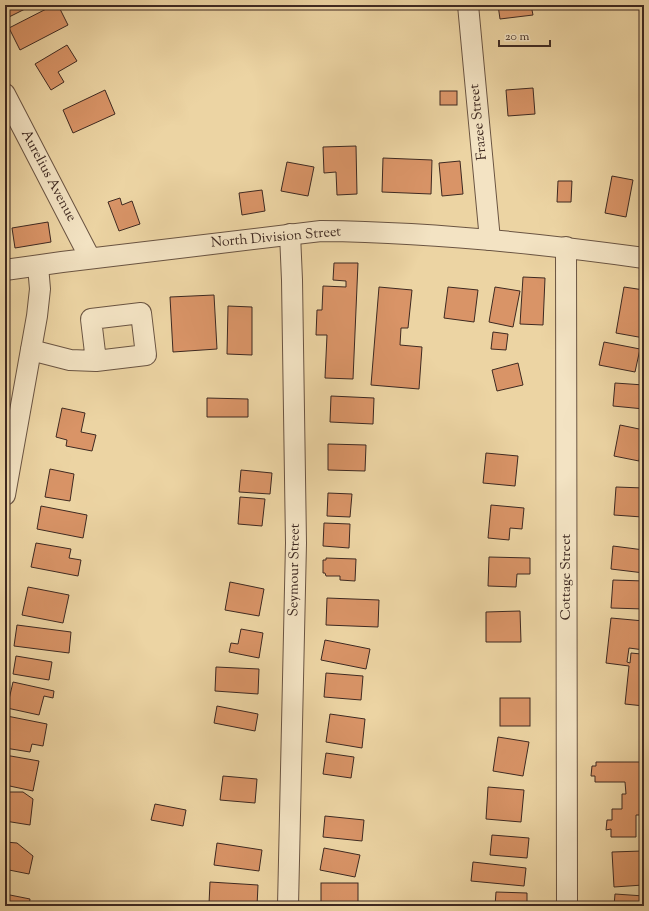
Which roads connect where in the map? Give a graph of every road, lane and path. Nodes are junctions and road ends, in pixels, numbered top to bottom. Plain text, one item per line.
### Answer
1 (468, 5) edge
2 (5, 94) edge
3 (290, 234) junction
4 (490, 240) junction
5 (566, 247) junction
6 (90, 258) junction
7 (644, 258) edge
8 (38, 266) junction
9 (5, 270) edge
10 (31, 350) junction
11 (96, 361) dead end
12 (5, 495) edge
13 (288, 906) edge
14 (567, 906) edge

1 - 4 street, Frazee Street
2 - 6 street, Aurelius Avenue
3 - 4 street, North Division Street
3 - 6 street, North Division Street
3 - 13 street, Seymour Street
4 - 5 street, North Division Street
5 - 7 street, North Division Street
5 - 14 street, Cottage Street
6 - 8 street, North Division Street
8 - 9 street, North Division Street
8 - 10 street
10 - 11 street
10 - 12 street

